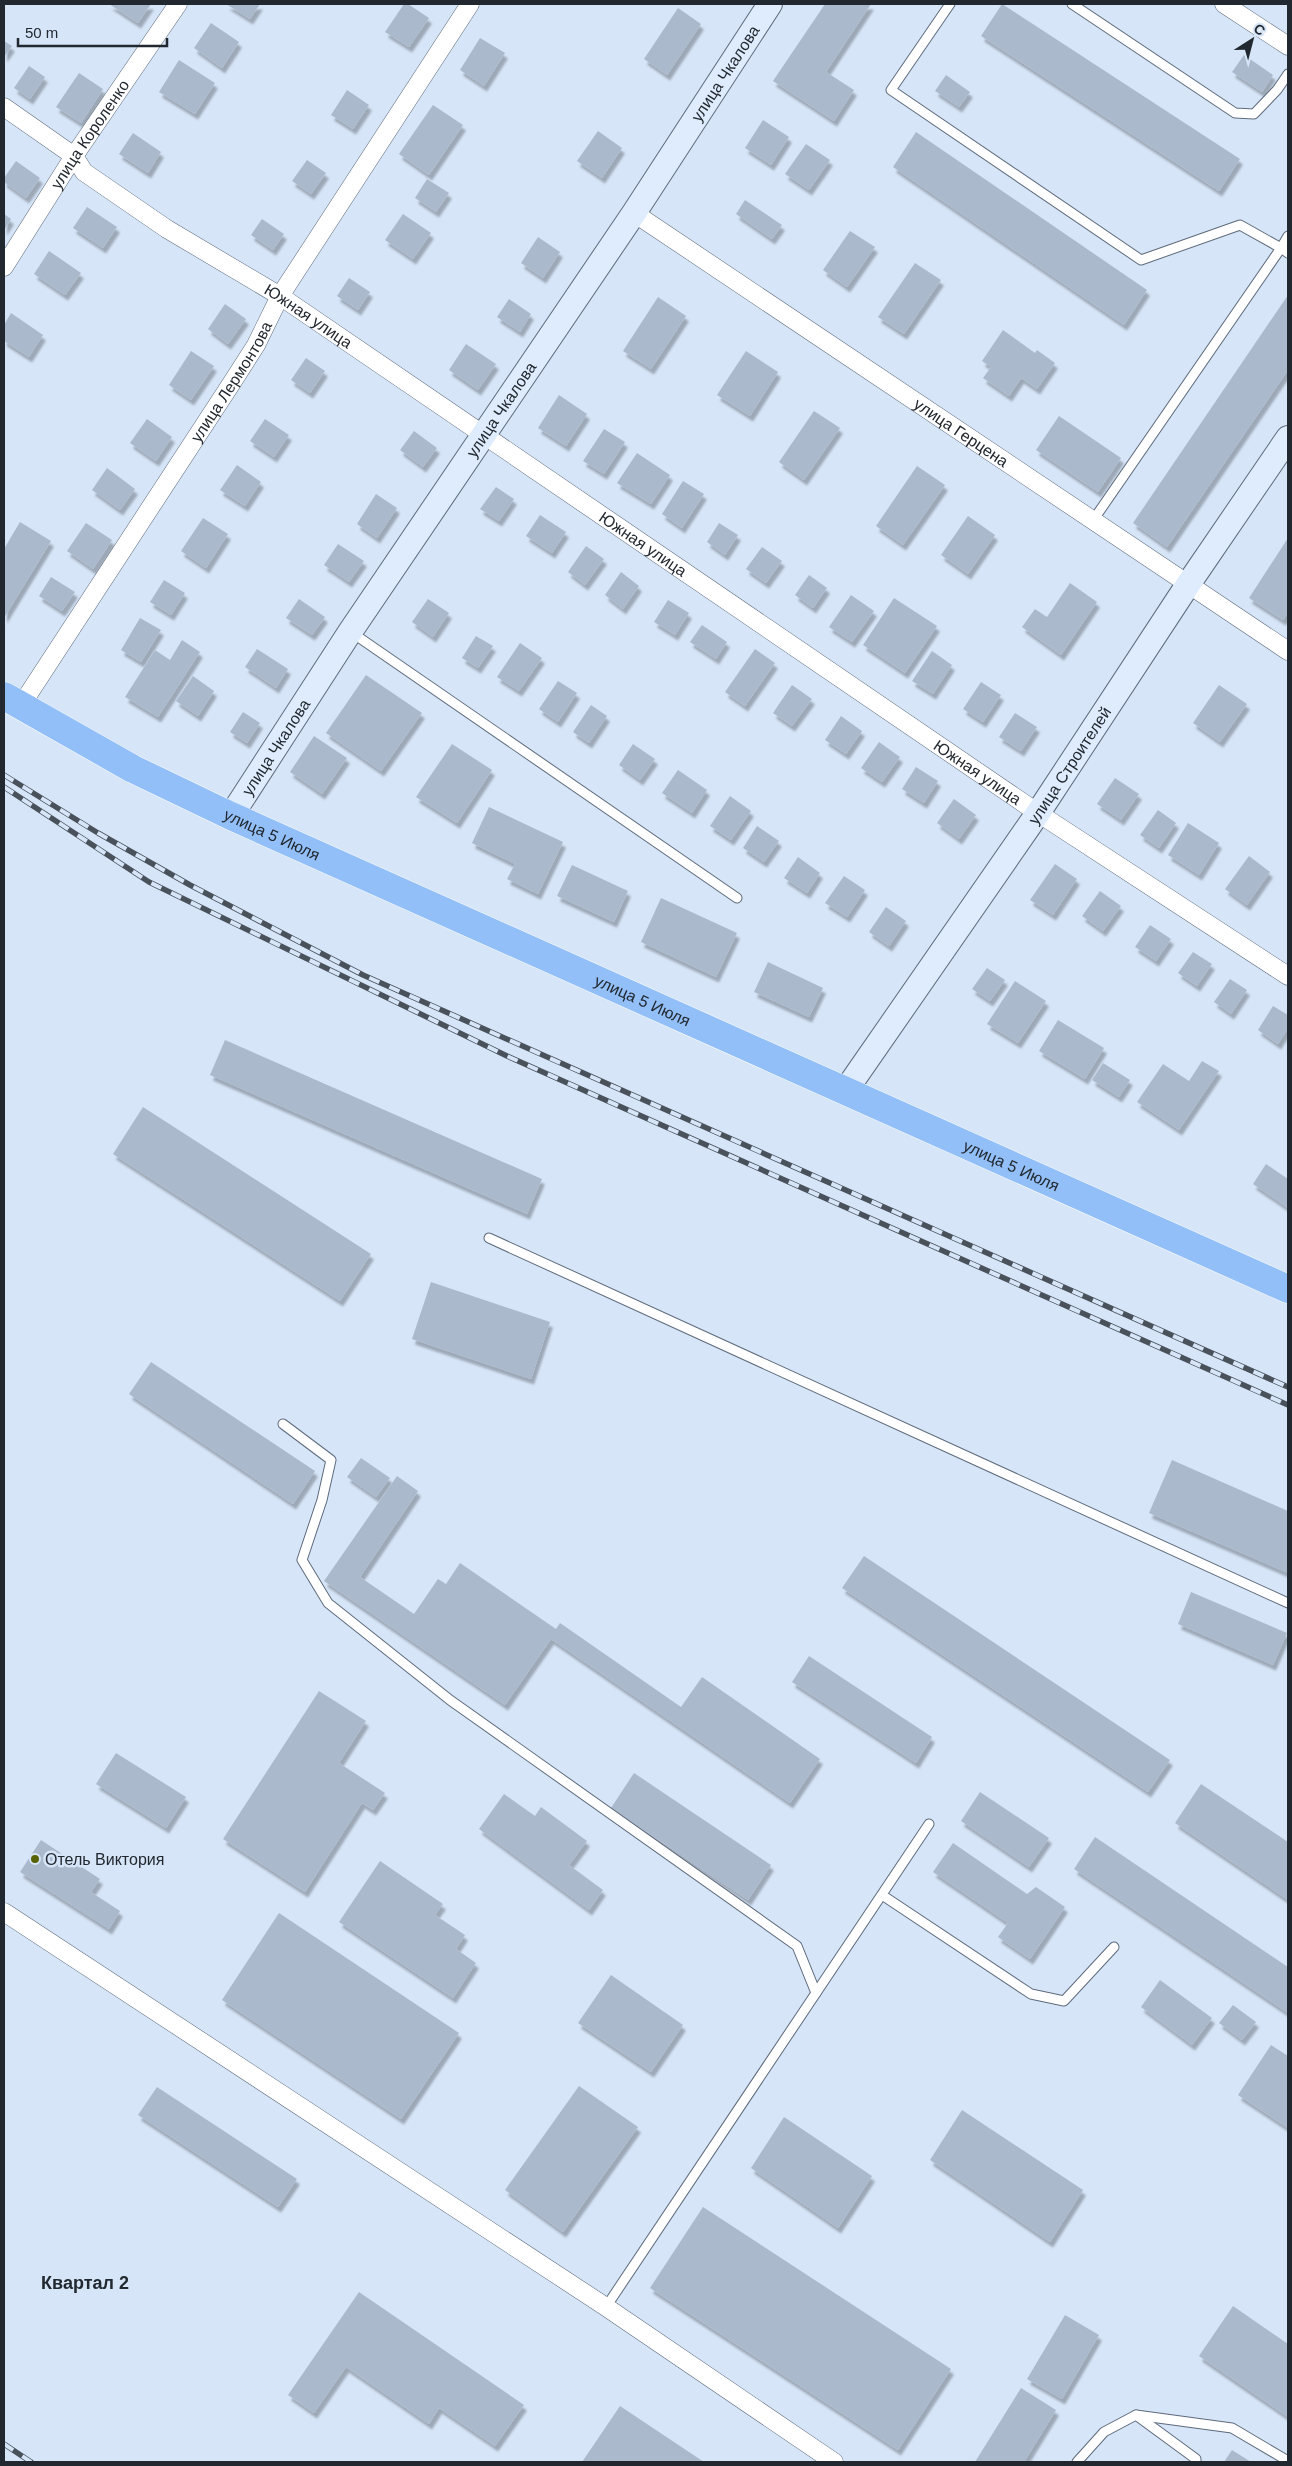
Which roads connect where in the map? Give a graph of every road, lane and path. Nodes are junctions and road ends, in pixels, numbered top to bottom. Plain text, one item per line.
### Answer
1 (178, 4) edge
2 (470, 4) edge
3 (770, 4) edge
4 (950, 4) edge
5 (1072, 4) edge
6 (1229, 5) edge
7 (1288, 46) edge
8 (1288, 74) edge
9 (4, 107) edge
10 (74, 156) junction
11 (634, 213) junction
12 (1288, 236) edge
13 (1284, 251) edge
14 (4, 267) edge
15 (280, 296) junction
16 (483, 435) junction
17 (1288, 438) edge
18 (1094, 519) junction
19 (1189, 583) junction
20 (350, 632) junction
21 (1288, 650) edge
22 (12, 701) edge
23 (1038, 814) junction
24 (231, 816) junction
25 (737, 898) dead end
26 (1288, 976) edge
27 (846, 1090) junction
28 (489, 1238) dead end
29 (1288, 1288) edge
30 (283, 1424) dead end
31 (1288, 1603) edge
32 (929, 1824) dead end
33 (882, 1895) junction
34 (4, 1912) edge
35 (1114, 1947) dead end
36 (816, 1993) junction
37 (606, 2307) junction
38 (1136, 2415) junction
39 (1288, 2461) edge
40 (834, 2462) edge
41 (1077, 2462) edge
42 (1196, 2462) edge

1 - 10 street, улица Короленко
2 - 15 street, улица Лермонтова
3 - 11 street, улица Чкалова
4 - 13 lane
5 - 8 lane
6 - 7 street
9 - 10 street, Южная улица
10 - 14 street, улица Короленко
10 - 15 street, Южная улица
11 - 16 street, улица Чкалова
11 - 18 street, улица Герцена
12 - 13 lane
13 - 18 lane
15 - 16 street, Южная улица
15 - 22 street, улица Лермонтова
16 - 20 street, улица Чкалова
16 - 23 street, Южная улица
17 - 19 street, улица Строителей
18 - 19 street, улица Герцена
19 - 21 street, улица Герцена
19 - 23 street, улица Строителей
20 - 24 street, улица Чкалова
20 - 25 lane
22 - 24 highway, улица 5 Июля
23 - 26 street, Южная улица
23 - 27 street, улица Строителей
24 - 27 highway, улица 5 Июля
27 - 29 highway, улица 5 Июля
28 - 31 lane
30 - 36 lane
32 - 33 lane
33 - 35 lane
33 - 36 lane
34 - 37 street
36 - 37 lane
37 - 40 street
38 - 39 lane
38 - 41 lane
38 - 42 lane

